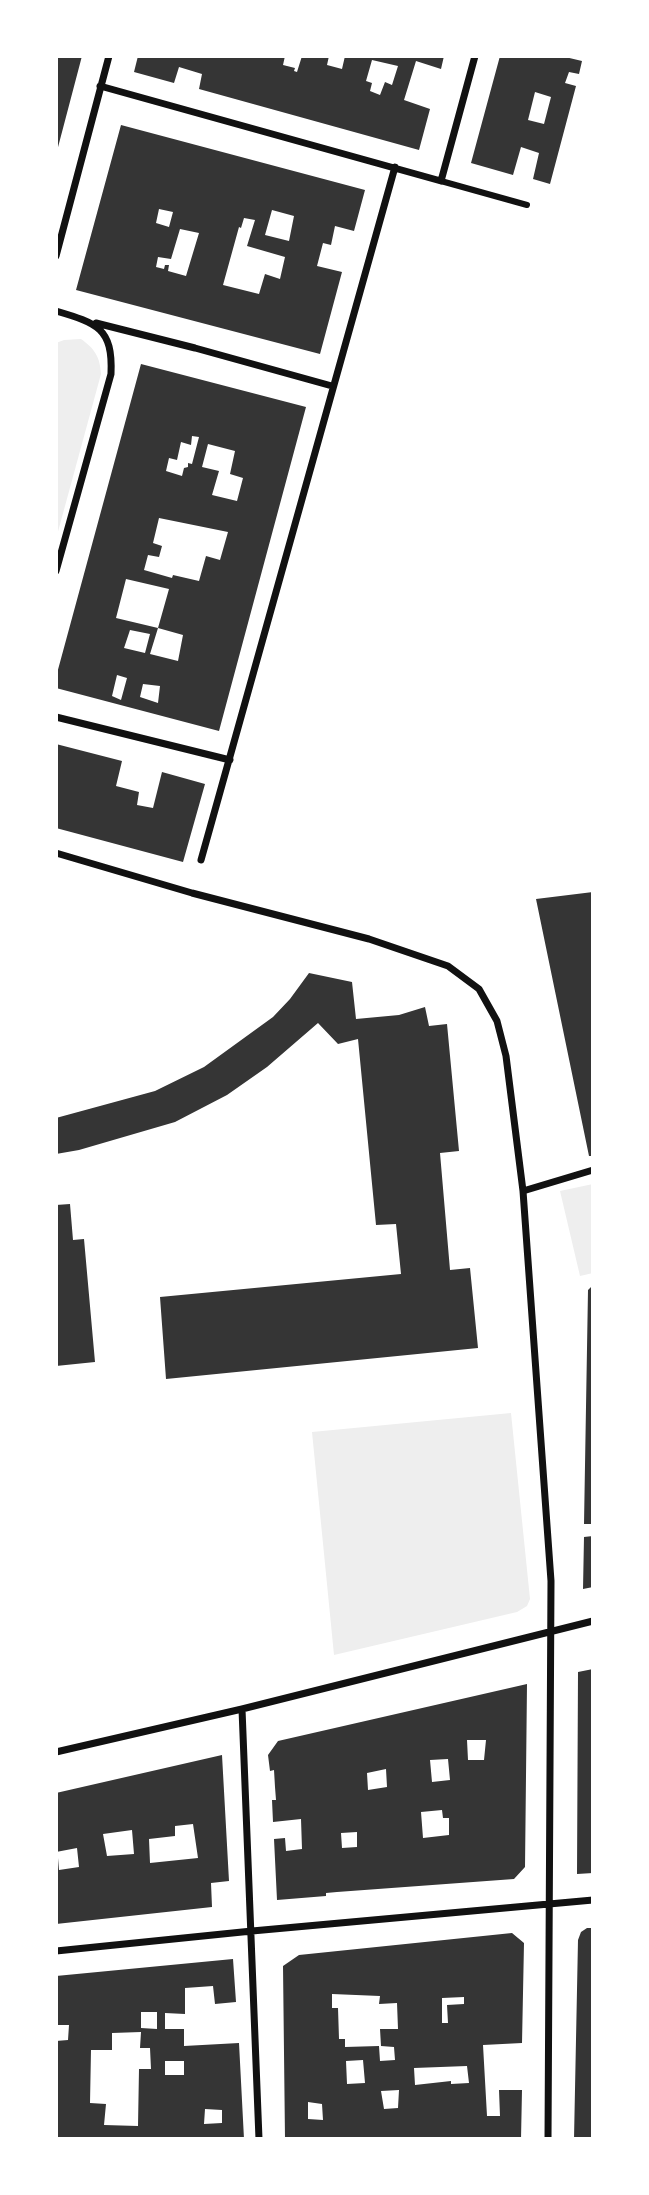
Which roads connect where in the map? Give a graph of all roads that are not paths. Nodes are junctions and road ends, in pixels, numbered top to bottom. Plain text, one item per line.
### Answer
1 (109, 56) edge
2 (475, 56) edge
3 (100, 86) junction
4 (395, 167) junction
5 (441, 181) junction
6 (527, 205) dead end
7 (56, 256) edge
8 (56, 311) edge
9 (92, 322) junction
10 (332, 387) junction
11 (56, 571) edge
12 (56, 717) edge
13 (230, 760) junction
14 (56, 853) edge
15 (201, 860) dead end
16 (593, 1170) edge
17 (523, 1191) junction
18 (593, 1621) edge
19 (550, 1633) junction
20 (242, 1709) junction
21 (56, 1752) edge
22 (593, 1900) edge
23 (549, 1902) junction
24 (252, 1931) junction
25 (56, 1951) edge
26 (259, 2139) edge
27 (548, 2139) edge

1 - 3 street
2 - 5 street
3 - 4 street
3 - 7 street
4 - 5 street
4 - 10 street
5 - 6 street
8 - 9 street
9 - 10 street
9 - 11 street
10 - 13 street
12 - 13 street
13 - 15 street
14 - 17 street
16 - 17 street
17 - 19 street
18 - 19 street
19 - 20 street
19 - 23 street
20 - 21 street
20 - 24 street
22 - 23 street
23 - 24 street
23 - 27 street
24 - 25 street
24 - 26 street

